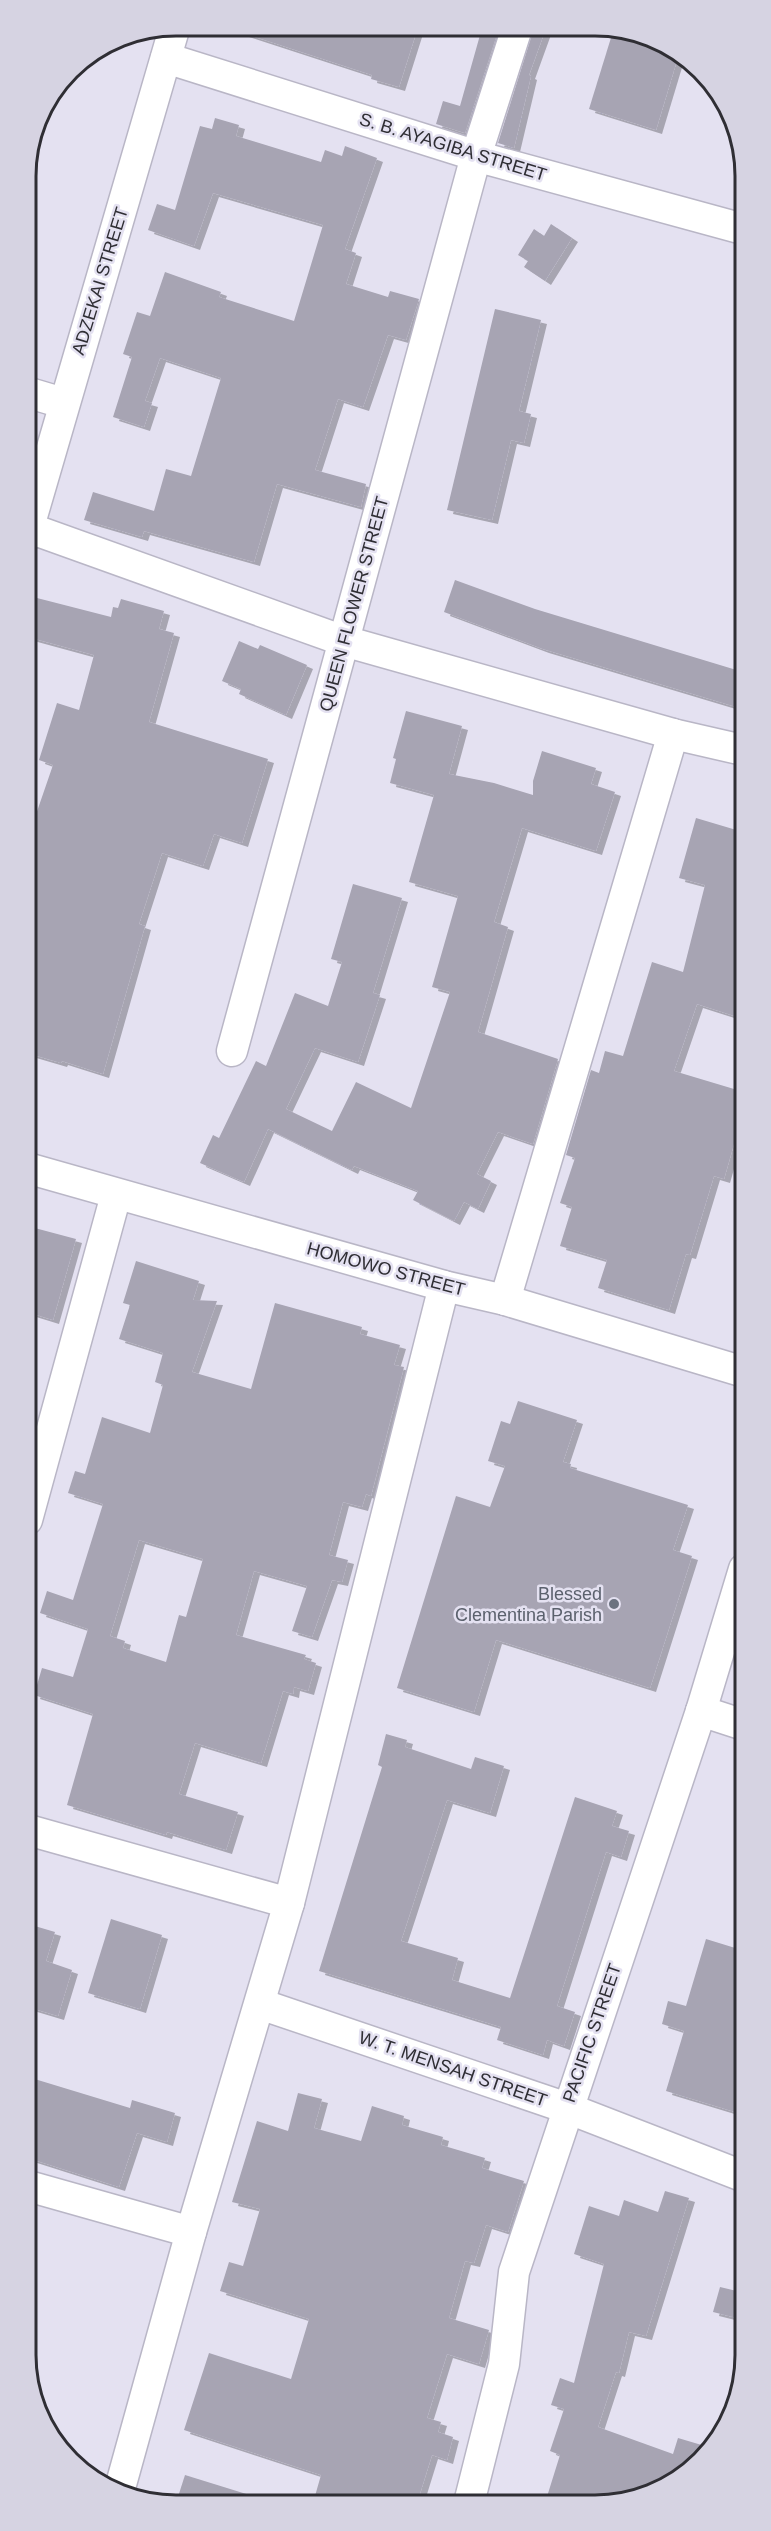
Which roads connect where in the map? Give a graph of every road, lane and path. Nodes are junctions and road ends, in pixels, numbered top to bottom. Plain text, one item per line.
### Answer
1 (172, 36) edge
2 (514, 36) edge
3 (166, 58) junction
4 (476, 156) junction
5 (735, 227) edge
6 (36, 395) edge
7 (63, 403) junction
8 (36, 503) edge
9 (36, 536) edge
10 (344, 641) junction
11 (673, 734) junction
12 (735, 748) edge
13 (232, 1051) dead end
14 (36, 1171) edge
15 (116, 1195) junction
16 (444, 1286) junction
17 (505, 1300) junction
18 (735, 1369) edge
19 (36, 1487) edge
20 (735, 1599) edge
21 (701, 1710) junction
22 (735, 1722) edge
23 (36, 1832) edge
24 (289, 1903) junction
25 (260, 2004) junction
26 (567, 2108) junction
27 (735, 2173) edge
28 (36, 2188) edge
29 (191, 2232) junction
30 (121, 2484) edge
31 (471, 2495) edge

1 - 3 street, ADZEKAI STREET
2 - 4 street, QUEEN FLOWER STREET
3 - 4 street, S. B. AYAGIBA STREET
3 - 7 street, ADZEKAI STREET
4 - 5 street, S. B. AYAGIBA STREET
4 - 10 street, QUEEN FLOWER STREET
6 - 7 street
7 - 8 street, ADZEKAI STREET
9 - 10 street
10 - 11 street
10 - 13 street, QUEEN FLOWER STREET
11 - 12 street
11 - 17 street
14 - 15 street, HOMOWO STREET
15 - 16 street, HOMOWO STREET
15 - 19 street
16 - 17 street, HOMOWO STREET
16 - 24 street
17 - 18 street, HOMOWO STREET
20 - 21 street, PACIFIC STREET
21 - 22 street
21 - 26 street, PACIFIC STREET
23 - 24 street
24 - 25 street
25 - 26 street, W. T. MENSAH STREET
25 - 29 street
26 - 27 street, W. T. MENSAH STREET
26 - 31 street, PACIFIC STREET
28 - 29 street
29 - 30 street

